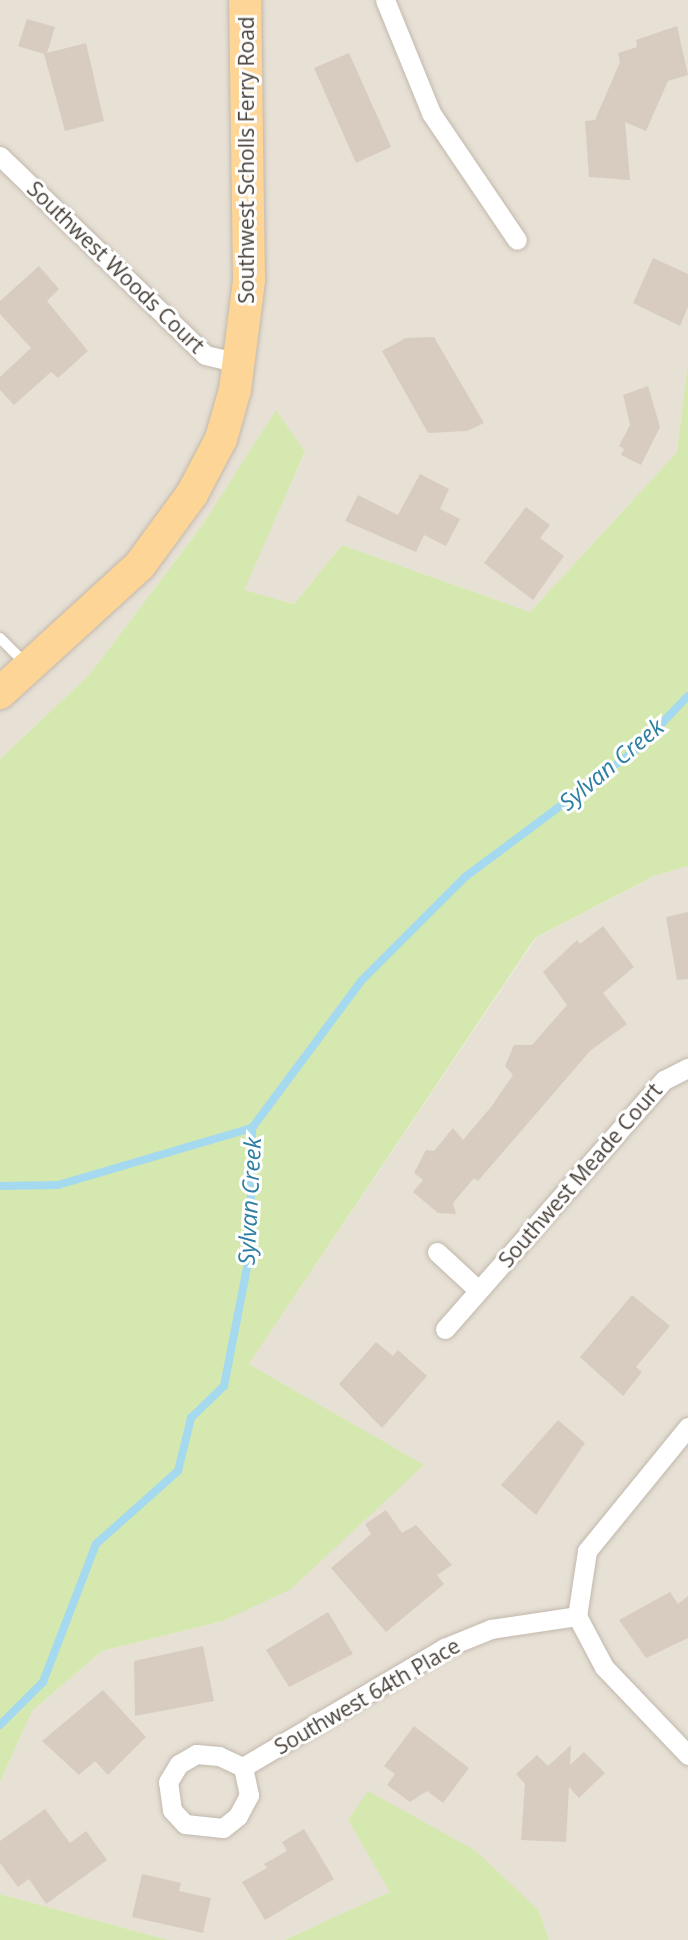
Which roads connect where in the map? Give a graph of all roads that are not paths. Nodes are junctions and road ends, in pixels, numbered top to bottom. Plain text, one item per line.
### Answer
1 (245, 0) edge
2 (385, 0) edge
3 (0, 156) edge
4 (517, 240) dead end
5 (240, 363) junction
6 (0, 638) edge
7 (30, 667) junction
8 (0, 693) edge
9 (688, 1068) edge
10 (437, 1252) dead end
11 (478, 1290) junction
12 (444, 1329) dead end
13 (688, 1427) edge
14 (577, 1616) junction
15 (688, 1755) edge
16 (243, 1767) junction

1 - 5 main road, Southwest Scholls Ferry Road
2 - 4 street
3 - 5 street, Southwest Woods Court
5 - 7 main road, Southwest Scholls Ferry Road
6 - 7 lane
7 - 8 main road, Southwest Scholls Ferry Road
9 - 11 street, Southwest Meade Court
10 - 11 street
11 - 12 street, Southwest Meade Court
13 - 14 street
14 - 15 street
14 - 16 street, Southwest 64th Place
16 - 16 street

